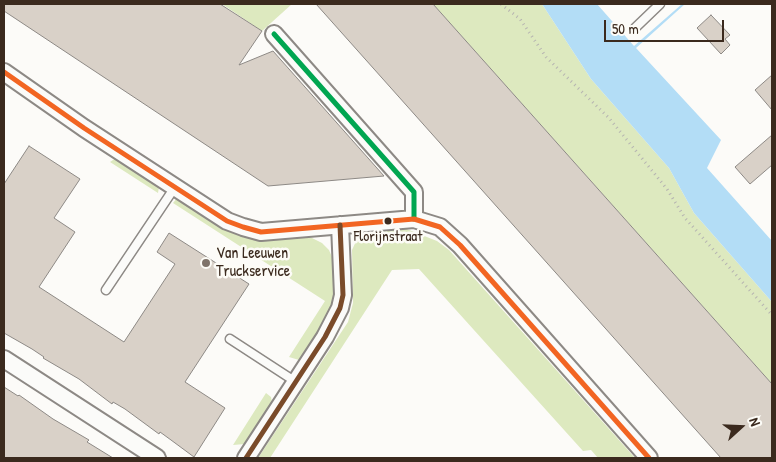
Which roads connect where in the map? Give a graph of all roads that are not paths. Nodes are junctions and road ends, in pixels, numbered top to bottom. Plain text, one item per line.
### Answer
1 (660, 4) edge
2 (634, 28) dead end
3 (274, 34) dead end
4 (4, 72) edge
5 (175, 187) junction
6 (414, 219) junction
7 (340, 225) junction
8 (106, 290) dead end
9 (230, 339) dead end
10 (4, 359) edge
11 (296, 382) junction
12 (156, 458) edge
13 (246, 458) edge
14 (650, 458) edge

1 - 2 lane
3 - 6 street
4 - 5 street
5 - 7 street
5 - 8 lane
6 - 7 street
6 - 14 street
7 - 11 street
9 - 11 lane
10 - 12 street
11 - 13 street

